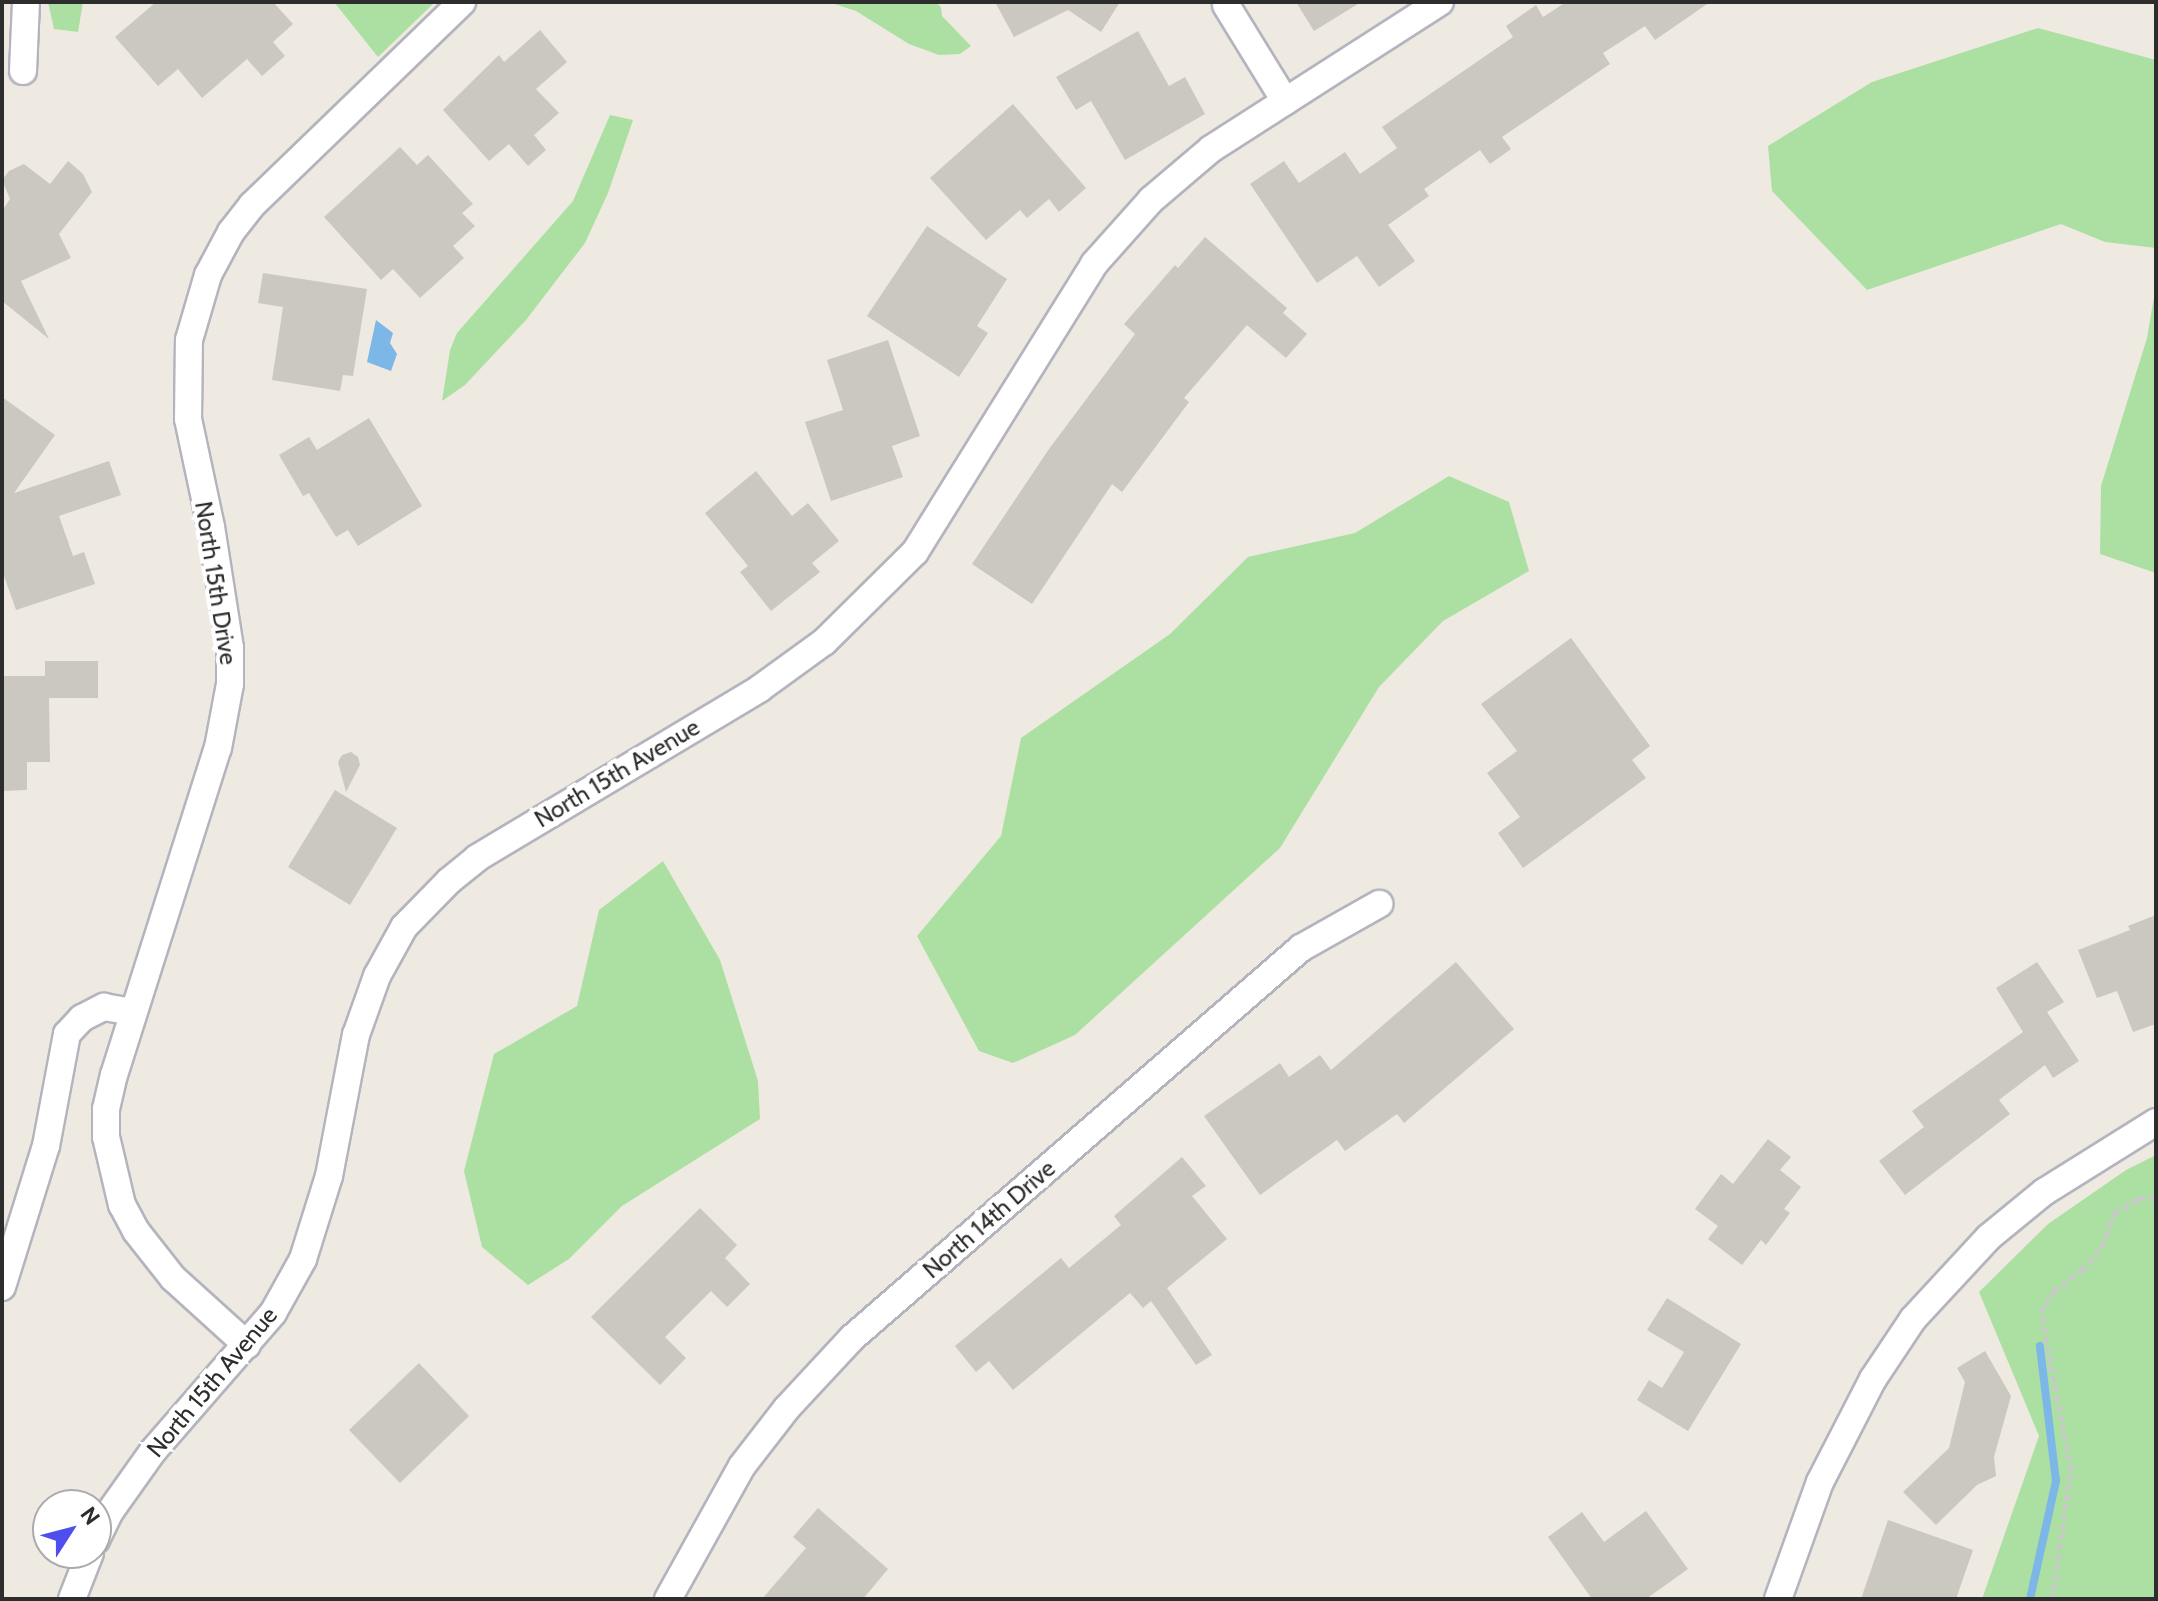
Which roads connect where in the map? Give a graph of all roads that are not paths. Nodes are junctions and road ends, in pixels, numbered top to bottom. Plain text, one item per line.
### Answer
1 (26, 2) edge
2 (462, 2) edge
3 (1440, 2) edge
4 (1226, 5) dead end
5 (23, 71) dead end
6 (1285, 101) junction
7 (1379, 904) dead end
8 (133, 1012) junction
9 (2156, 1122) edge
10 (2, 1287) edge
11 (247, 1345) junction
12 (112, 1509) edge
13 (84, 1569) edge
14 (72, 1599) edge
15 (668, 1599) edge
16 (1778, 1599) edge

1 - 5 street
2 - 8 street, North 15th Drive
3 - 6 street, North 15th Avenue
4 - 6 street
6 - 11 street, North 15th Avenue
7 - 15 street, North 14th Drive
8 - 10 street
8 - 11 street, North 15th Drive
9 - 16 street
11 - 12 street, North 15th Avenue
13 - 14 street

